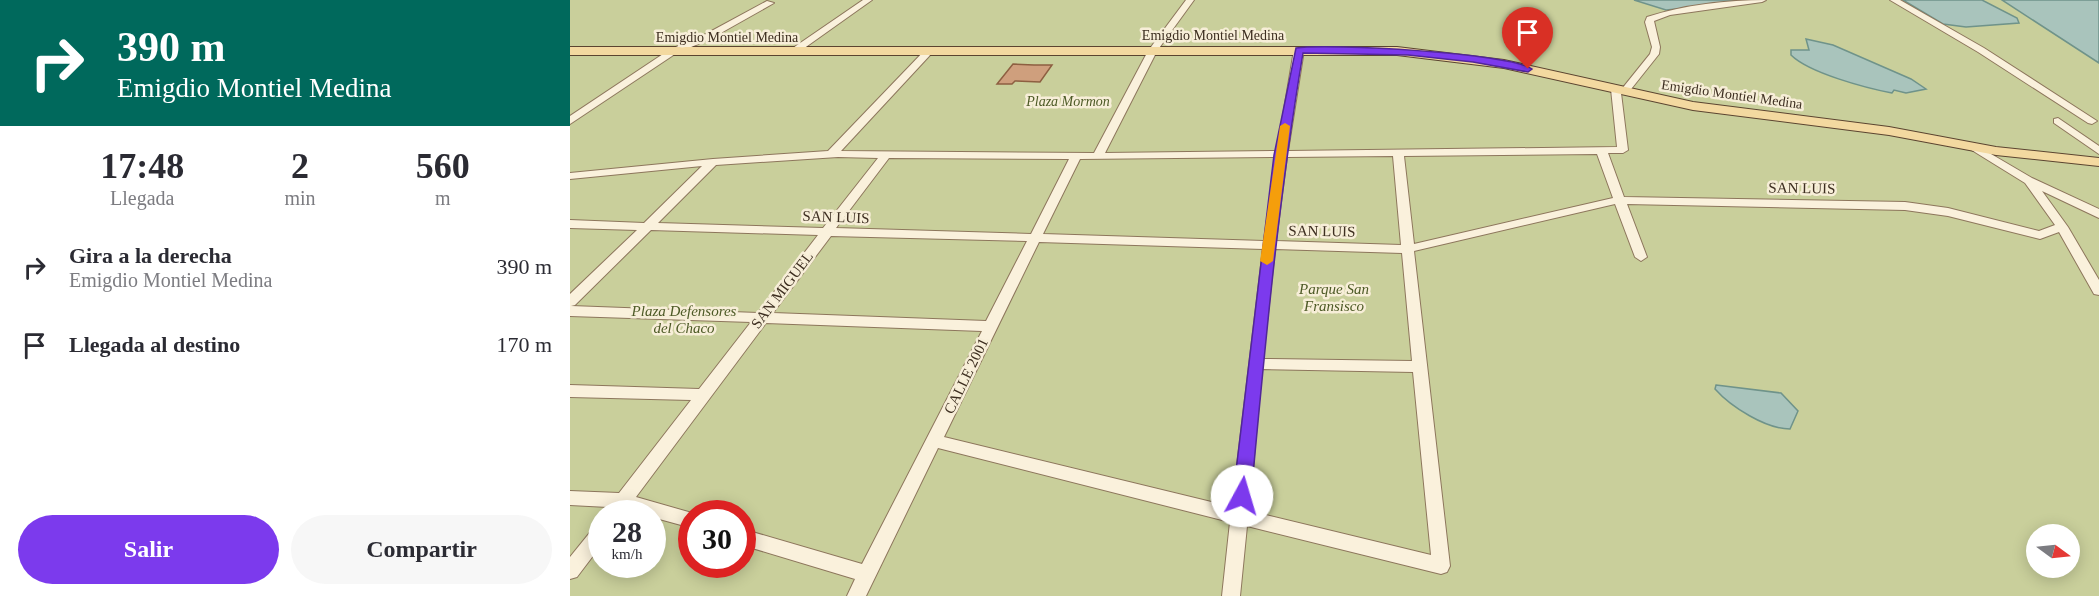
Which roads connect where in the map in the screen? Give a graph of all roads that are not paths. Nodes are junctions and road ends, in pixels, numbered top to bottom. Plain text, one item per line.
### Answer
1 (868, 0) edge
2 (1190, 0) edge
3 (1762, 0) edge
4 (1894, 0) edge
5 (770, 3) dead end
6 (1299, 50) junction
7 (570, 51) edge
8 (929, 51) junction
9 (1153, 51) junction
10 (672, 52) junction
11 (793, 52) junction
12 (1621, 90) junction
13 (570, 121) edge
14 (2095, 122) edge
15 (1974, 147) junction
16 (2099, 151) edge
17 (1602, 152) junction
18 (832, 154) junction
19 (886, 154) junction
20 (1398, 154) junction
21 (1280, 155) junction
22 (1076, 156) junction
23 (1098, 156) junction
24 (713, 162) junction
25 (2099, 162) edge
26 (570, 176) edge
27 (2029, 181) junction
28 (1619, 200) junction
29 (2099, 214) edge
30 (570, 224) edge
31 (649, 227) junction
32 (2062, 227) junction
33 (825, 233) junction
34 (1034, 240) junction
35 (1268, 247) junction
36 (1407, 249) junction
37 (1641, 256) dead end
38 (2099, 291) edge
39 (570, 302) edge
40 (570, 311) edge
41 (761, 318) junction
42 (991, 326) junction
43 (1256, 364) junction
44 (1420, 367) junction
45 (570, 391) edge
46 (703, 395) junction
47 (934, 441) junction
48 (570, 498) edge
49 (624, 500) edge
50 (588, 501) edge
51 (1240, 518) junction
52 (756, 541) edge
53 (588, 548) edge
54 (570, 571) edge
55 (867, 574) junction
56 (856, 596) edge
57 (1232, 596) edge

1 - 11 street
2 - 9 street
3 - 12 street
4 - 14 street
5 - 10 street
6 - 9 main road, Emigdio Montiel Medina
6 - 12 main road, Emigdio Montiel Medina
6 - 21 street
7 - 10 main road, Emigdio Montiel Medina
8 - 9 main road, Emigdio Montiel Medina
8 - 11 main road, Emigdio Montiel Medina
8 - 18 street
9 - 23 street
10 - 11 main road, Emigdio Montiel Medina
10 - 13 street
12 - 15 main road, Emigdio Montiel Medina
12 - 17 street
14 - 16 street
15 - 25 main road, Emigdio Montiel Medina
15 - 27 street
17 - 20 street
17 - 28 street
18 - 19 street
18 - 24 street
19 - 22 street
19 - 33 street, SAN MIGUEL
20 - 21 street
20 - 36 street
21 - 23 street
21 - 35 street
22 - 23 street
22 - 34 street, CALLE 2001
24 - 26 street
24 - 31 street
27 - 29 street
27 - 32 street
28 - 32 street, SAN LUIS
28 - 36 street, SAN LUIS
28 - 37 street
30 - 31 street, SAN LUIS
31 - 33 street, SAN LUIS
31 - 39 street
32 - 38 street
33 - 34 street, SAN LUIS
33 - 41 street, SAN MIGUEL
34 - 35 street, SAN LUIS
34 - 42 street, CALLE 2001
35 - 36 street, SAN LUIS
35 - 43 street
36 - 44 street
40 - 41 street
41 - 42 street
41 - 46 street, SAN MIGUEL
42 - 47 street, CALLE 2001
43 - 44 street
43 - 51 street
44 - 51 street
45 - 46 street
46 - 49 street, SAN MIGUEL
47 - 51 street
47 - 55 street, CALLE 2001
48 - 50 street
51 - 57 street
52 - 55 street
53 - 54 street
55 - 56 street, CALLE 2001

